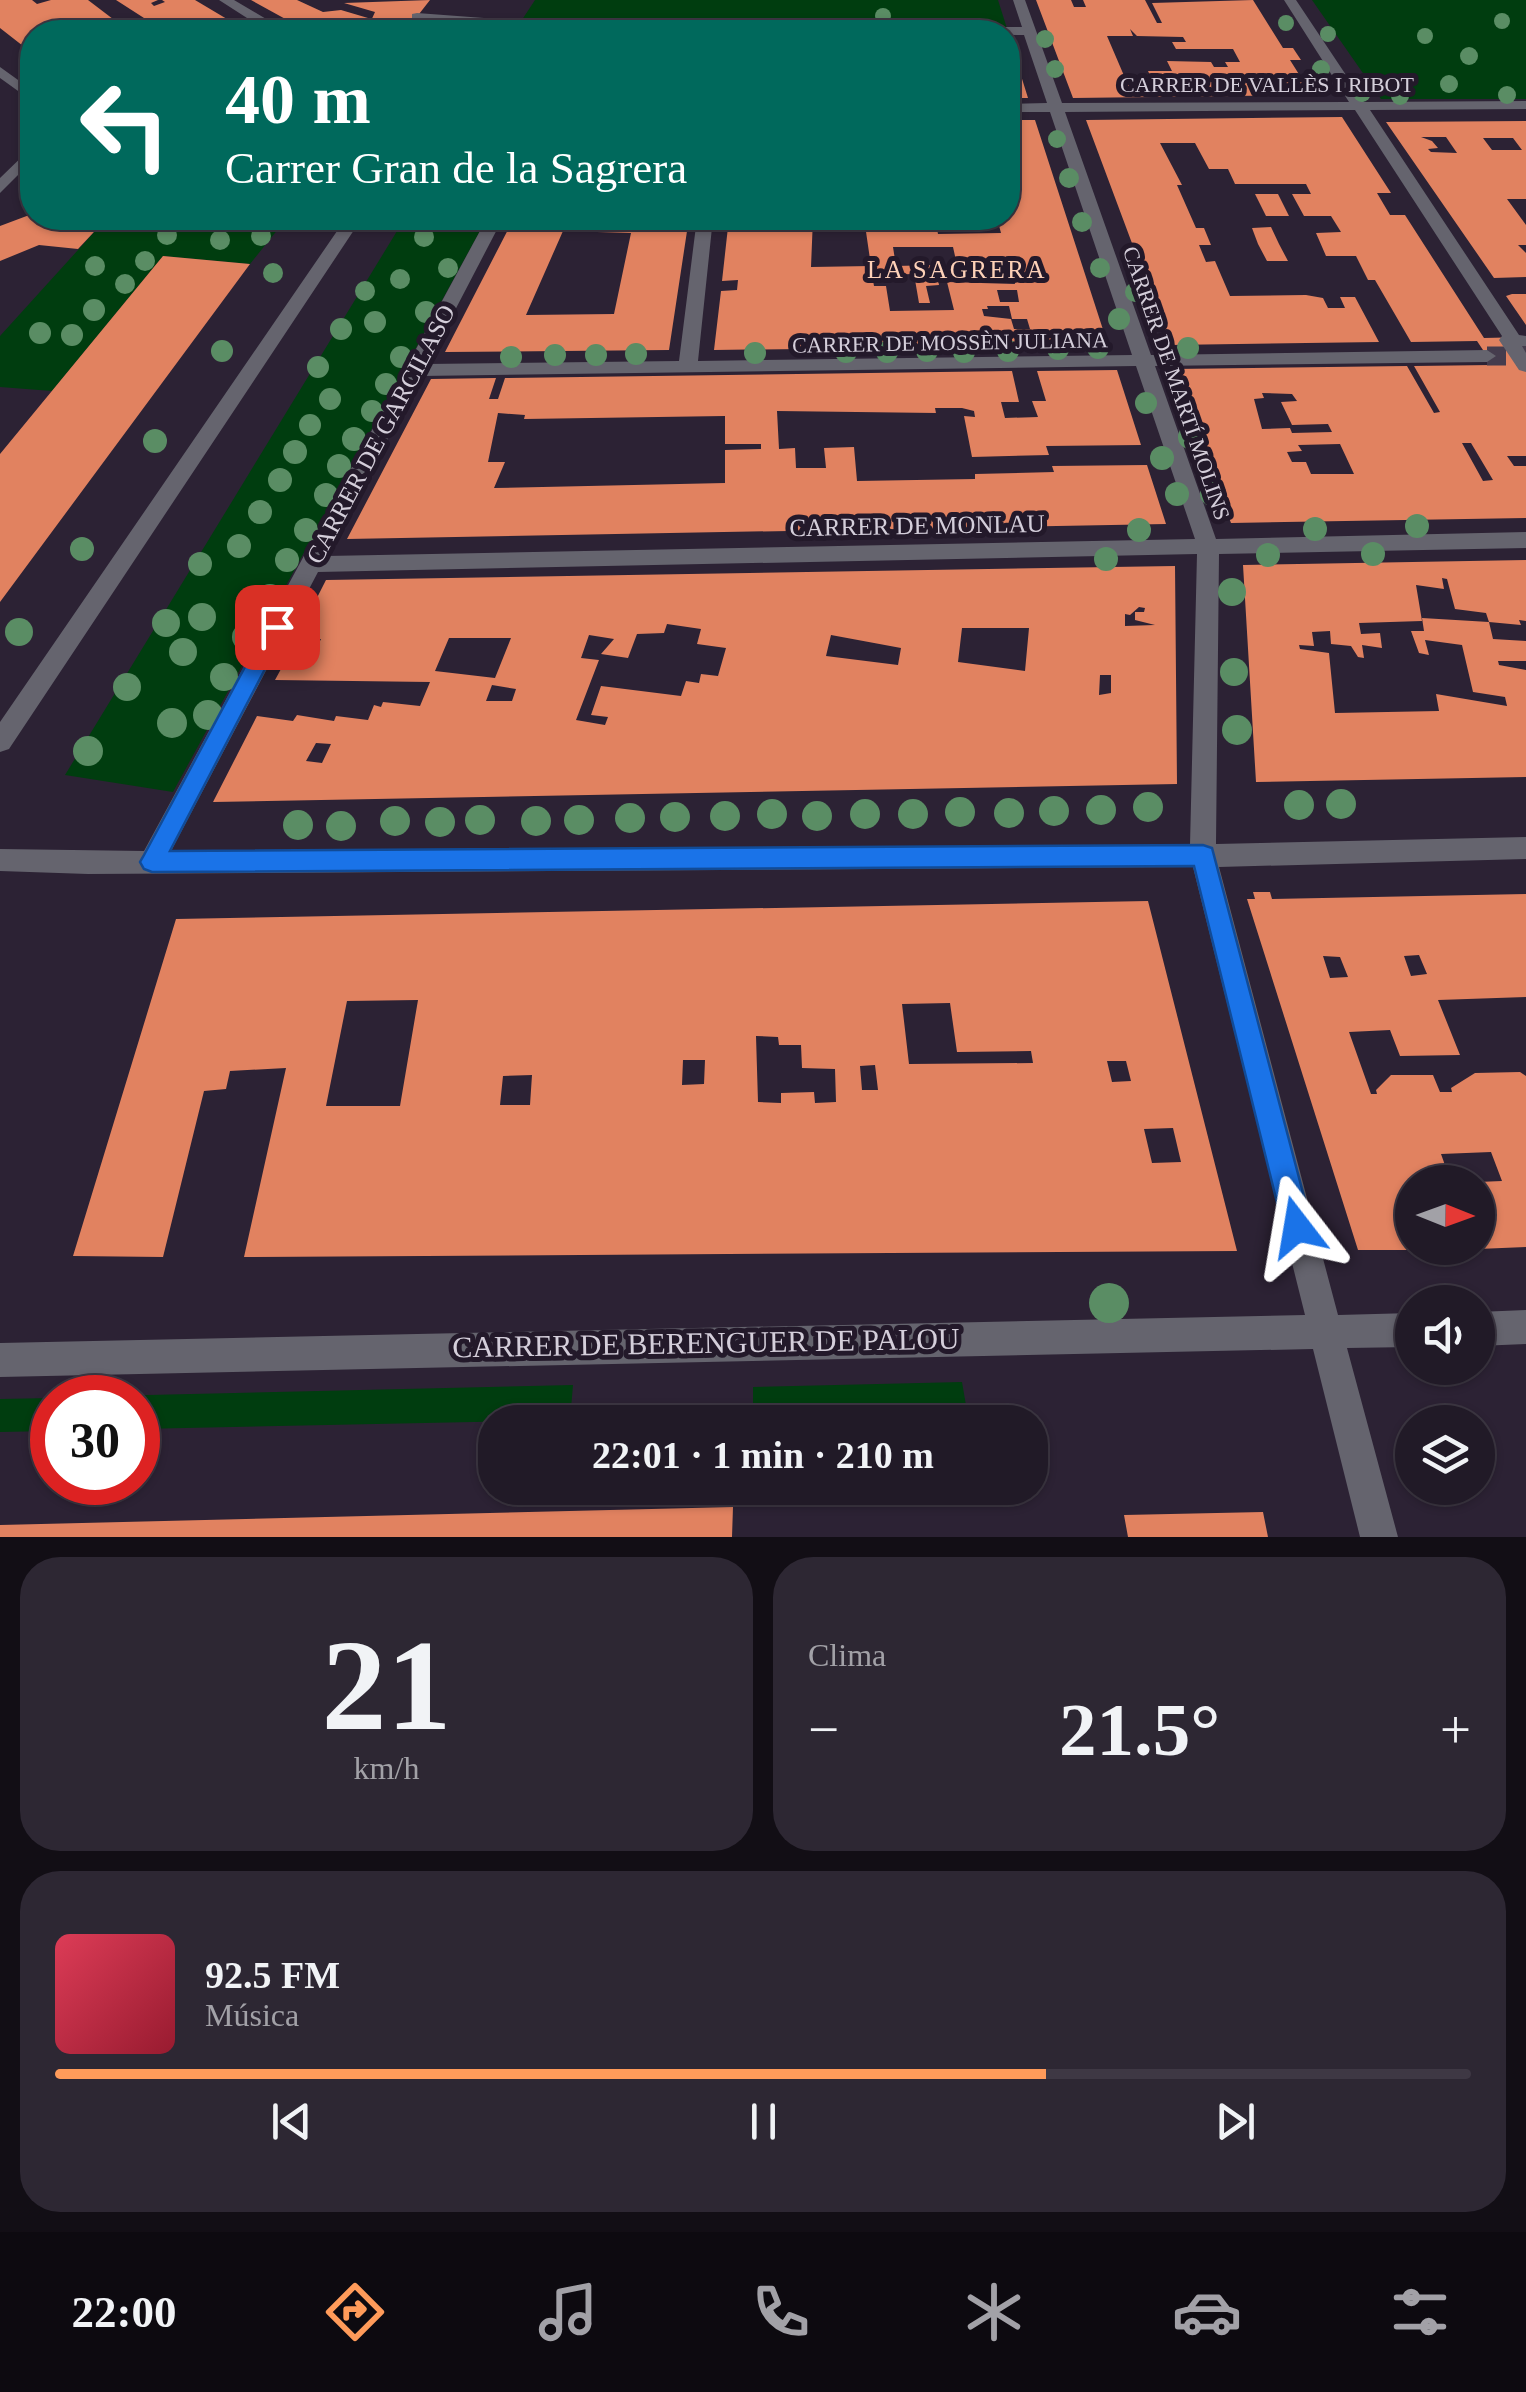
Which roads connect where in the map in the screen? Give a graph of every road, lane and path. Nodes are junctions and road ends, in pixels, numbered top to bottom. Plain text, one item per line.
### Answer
1 (226, 0) edge
2 (1019, 0) edge
3 (1290, 0) edge
4 (416, 17) dead end
5 (258, 19) joint
6 (255, 20) edge
7 (457, 20) edge
8 (1020, 31) edge
9 (1029, 31) junction
10 (0, 72) edge
11 (20, 88) edge
12 (1526, 105) edge
13 (1362, 106) junction
14 (1020, 108) edge
15 (1055, 108) junction
16 (20, 166) edge
17 (0, 188) edge
18 (346, 230) edge
19 (489, 230) edge
20 (704, 230) edge
21 (1519, 339) edge
22 (1487, 356) tunnel mouth
23 (1142, 362) junction
24 (1526, 366) edge
25 (688, 367) junction
26 (414, 370) junction
27 (1526, 540) edge
28 (1208, 547) junction
29 (310, 564) junction
30 (0, 742) edge
31 (1526, 848) edge
32 (1203, 856) junction
33 (0, 860) edge
34 (152, 862) junction
35 (1495, 1328) edge
36 (1526, 1328) edge
37 (1395, 1330) edge
38 (1324, 1331) junction
39 (0, 1360) edge
40 (1379, 1537) edge

1 - 5 street
2 - 9 street, CARRER DE MARTÍ MOLINS
3 - 13 street
4 - 7 street
5 - 6 street
8 - 9 street
9 - 15 street, CARRER DE MARTÍ MOLINS
10 - 11 street
12 - 13 street, CARRER DE VALLÈS I RIBOT
13 - 15 street, CARRER DE VALLÈS I RIBOT
13 - 21 street
14 - 15 street, CARRER DE VALLÈS I RIBOT
15 - 23 street, CARRER DE MARTÍ MOLINS
16 - 17 street
18 - 30 street
19 - 26 street, CARRER DE GARCILASO
20 - 25 street
21 - 24 street
22 - 23 street, CARRER DE MOSSÈN JULIANA
23 - 25 street, CARRER DE MOSSÈN JULIANA
23 - 28 street, CARRER DE MARTÍ MOLINS
25 - 26 street, CARRER DE MOSSÈN JULIANA
26 - 29 street, CARRER DE GARCILASO
27 - 28 street, CARRER DE MONLAU
28 - 29 street, CARRER DE MONLAU
28 - 32 street, CARRER DE MARTÍ MOLINS
29 - 34 street, CARRER DE GARCILASO
31 - 32 street
32 - 34 street
32 - 38 street, CARRER DE MARTÍ MOLINS
33 - 34 street
35 - 36 street
37 - 38 street, CARRER DE BERENGUER DE PALOU
38 - 39 street, CARRER DE BERENGUER DE PALOU
38 - 40 street, CARRER DE MARTÍ MOLINS

